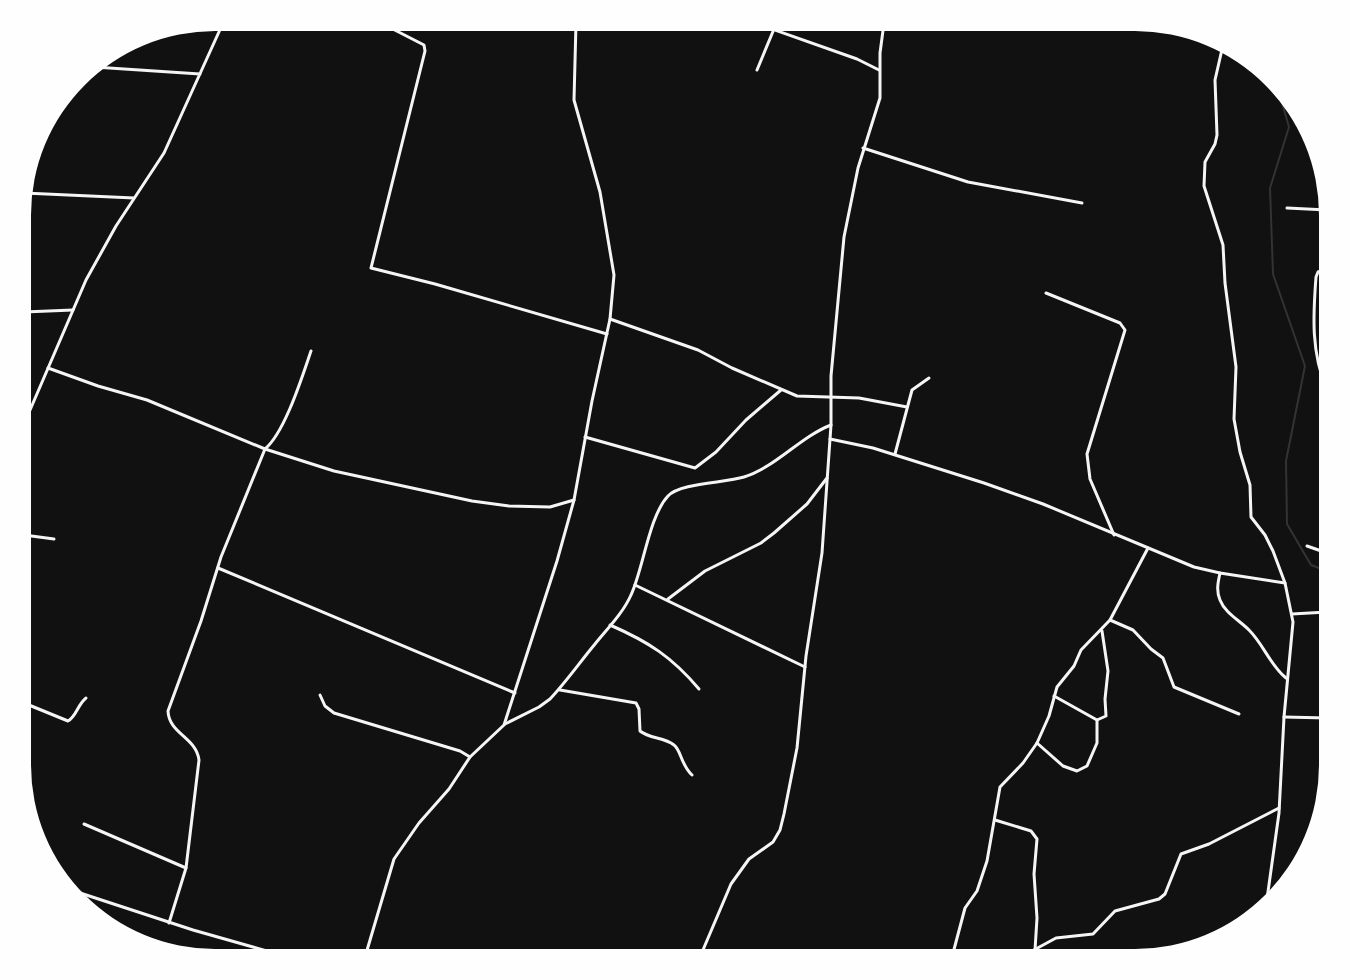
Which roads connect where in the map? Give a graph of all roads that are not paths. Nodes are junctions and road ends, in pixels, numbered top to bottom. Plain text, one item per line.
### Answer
1 (219, 31) edge
2 (397, 31) edge
3 (576, 31) edge
4 (773, 31) edge
5 (779, 31) edge
6 (883, 31) edge
7 (1221, 53) edge
8 (105, 68) edge
9 (757, 70) dead end
10 (879, 70) junction
11 (200, 74) junction
12 (863, 148) junction
13 (33, 193) edge
14 (135, 198) junction
15 (1082, 203) dead end
16 (1287, 208) dead end
17 (1319, 210) edge
18 (1319, 272) edge
19 (1046, 293) dead end
20 (74, 310) junction
21 (31, 312) edge
22 (610, 319) junction
23 (607, 334) junction
24 (311, 351) dead end
25 (1319, 364) edge
26 (48, 368) junction
27 (929, 378) dead end
28 (781, 390) junction
29 (832, 396) junction
30 (907, 407) junction
31 (31, 408) edge
32 (831, 424) junction
33 (585, 437) junction
34 (830, 439) junction
35 (265, 449) junction
36 (895, 454) junction
37 (827, 478) junction
38 (574, 500) junction
39 (1115, 535) junction
40 (31, 536) edge
41 (54, 539) dead end
42 (1307, 546) dead end
43 (1148, 548) junction
44 (1319, 550) edge
45 (218, 568) junction
46 (1220, 573) junction
47 (1285, 583) junction
48 (635, 585) junction
49 (668, 599) junction
50 (1319, 612) edge
51 (1292, 614) junction
52 (1110, 620) junction
53 (610, 625) junction
54 (1102, 631) junction
55 (805, 667) junction
56 (1286, 678) junction
57 (699, 689) dead end
58 (559, 690) junction
59 (515, 693) junction
60 (320, 695) dead end
61 (1054, 696) junction
62 (86, 698) dead end
63 (31, 706) edge
64 (1240, 714) dead end
65 (1284, 717) junction
66 (1319, 718) edge
67 (1097, 720) junction
68 (504, 725) junction
69 (1037, 743) junction
70 (470, 757) junction
71 (692, 775) dead end
72 (1279, 808) junction
73 (995, 820) junction
74 (84, 824) dead end
75 (186, 868) junction
76 (1268, 892) edge
77 (85, 895) edge
78 (169, 923) junction
79 (260, 949) edge
80 (367, 949) edge
81 (703, 949) edge
82 (954, 949) edge
83 (1035, 949) edge
84 (1037, 949) edge

1 - 11 street
2 - 23 street
3 - 22 street
4 - 9 street
5 - 10 street
6 - 10 street
7 - 47 street
8 - 11 street
10 - 12 street
11 - 14 street
12 - 15 street
12 - 29 street
13 - 14 street
14 - 20 street
16 - 17 street
18 - 25 street
19 - 39 street
20 - 21 street
20 - 26 street
22 - 23 street
22 - 28 street
23 - 33 street
24 - 35 street
26 - 31 street
26 - 35 street
27 - 30 street
28 - 29 street
28 - 33 street
29 - 30 street
29 - 32 street
30 - 36 street
32 - 34 street
32 - 48 street
33 - 38 street
34 - 36 street
34 - 37 street
35 - 38 street
35 - 45 street
36 - 39 street
37 - 49 street
37 - 55 street
38 - 59 street
39 - 43 street
40 - 41 street
42 - 44 street
43 - 46 street
43 - 52 street
45 - 59 street
45 - 75 street
46 - 47 street
46 - 56 street
47 - 51 street
48 - 49 street
48 - 53 street
49 - 55 street
50 - 51 street
51 - 56 street
52 - 54 street
52 - 64 street
53 - 57 street
53 - 58 street
54 - 61 street
54 - 67 street
55 - 81 street
56 - 65 street
58 - 68 street
58 - 71 street
59 - 68 street
60 - 70 street
61 - 67 street
61 - 69 street
62 - 63 street
65 - 66 street
65 - 72 street
67 - 69 street
68 - 70 street
69 - 73 street
70 - 80 street
72 - 76 street
72 - 84 street
73 - 82 street
73 - 83 street
74 - 75 street
75 - 78 street
77 - 78 street
78 - 79 street

